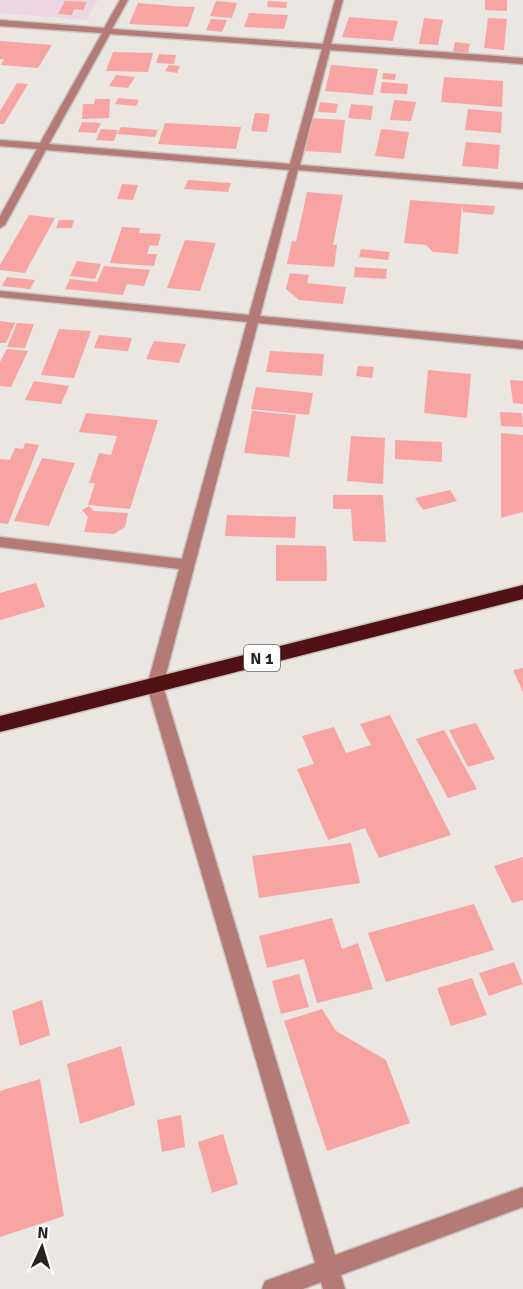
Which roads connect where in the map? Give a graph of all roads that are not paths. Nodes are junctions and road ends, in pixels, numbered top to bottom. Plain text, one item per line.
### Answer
1 (124, 0) edge
2 (339, 0) edge
3 (0, 23) edge
4 (107, 31) junction
5 (326, 46) junction
6 (523, 61) edge
7 (0, 144) edge
8 (43, 147) junction
9 (294, 168) junction
10 (523, 186) edge
11 (0, 225) edge
12 (0, 294) edge
13 (253, 319) junction
14 (523, 345) edge
15 (0, 542) edge
16 (187, 565) junction
17 (523, 592) edge
18 (154, 686) junction
19 (0, 724) edge
20 (523, 1197) edge
21 (331, 1279) edge
22 (273, 1289) edge

1 - 4 street
2 - 5 street
3 - 4 street
4 - 5 street
4 - 8 street
5 - 6 street
5 - 9 street
7 - 8 street
8 - 9 street
8 - 11 street
9 - 10 street
9 - 13 street
12 - 13 street
13 - 14 street
13 - 16 street
15 - 16 street
16 - 18 street
17 - 18 highway, N 1
18 - 19 highway, N 1
18 - 21 street
20 - 21 street
21 - 22 street

